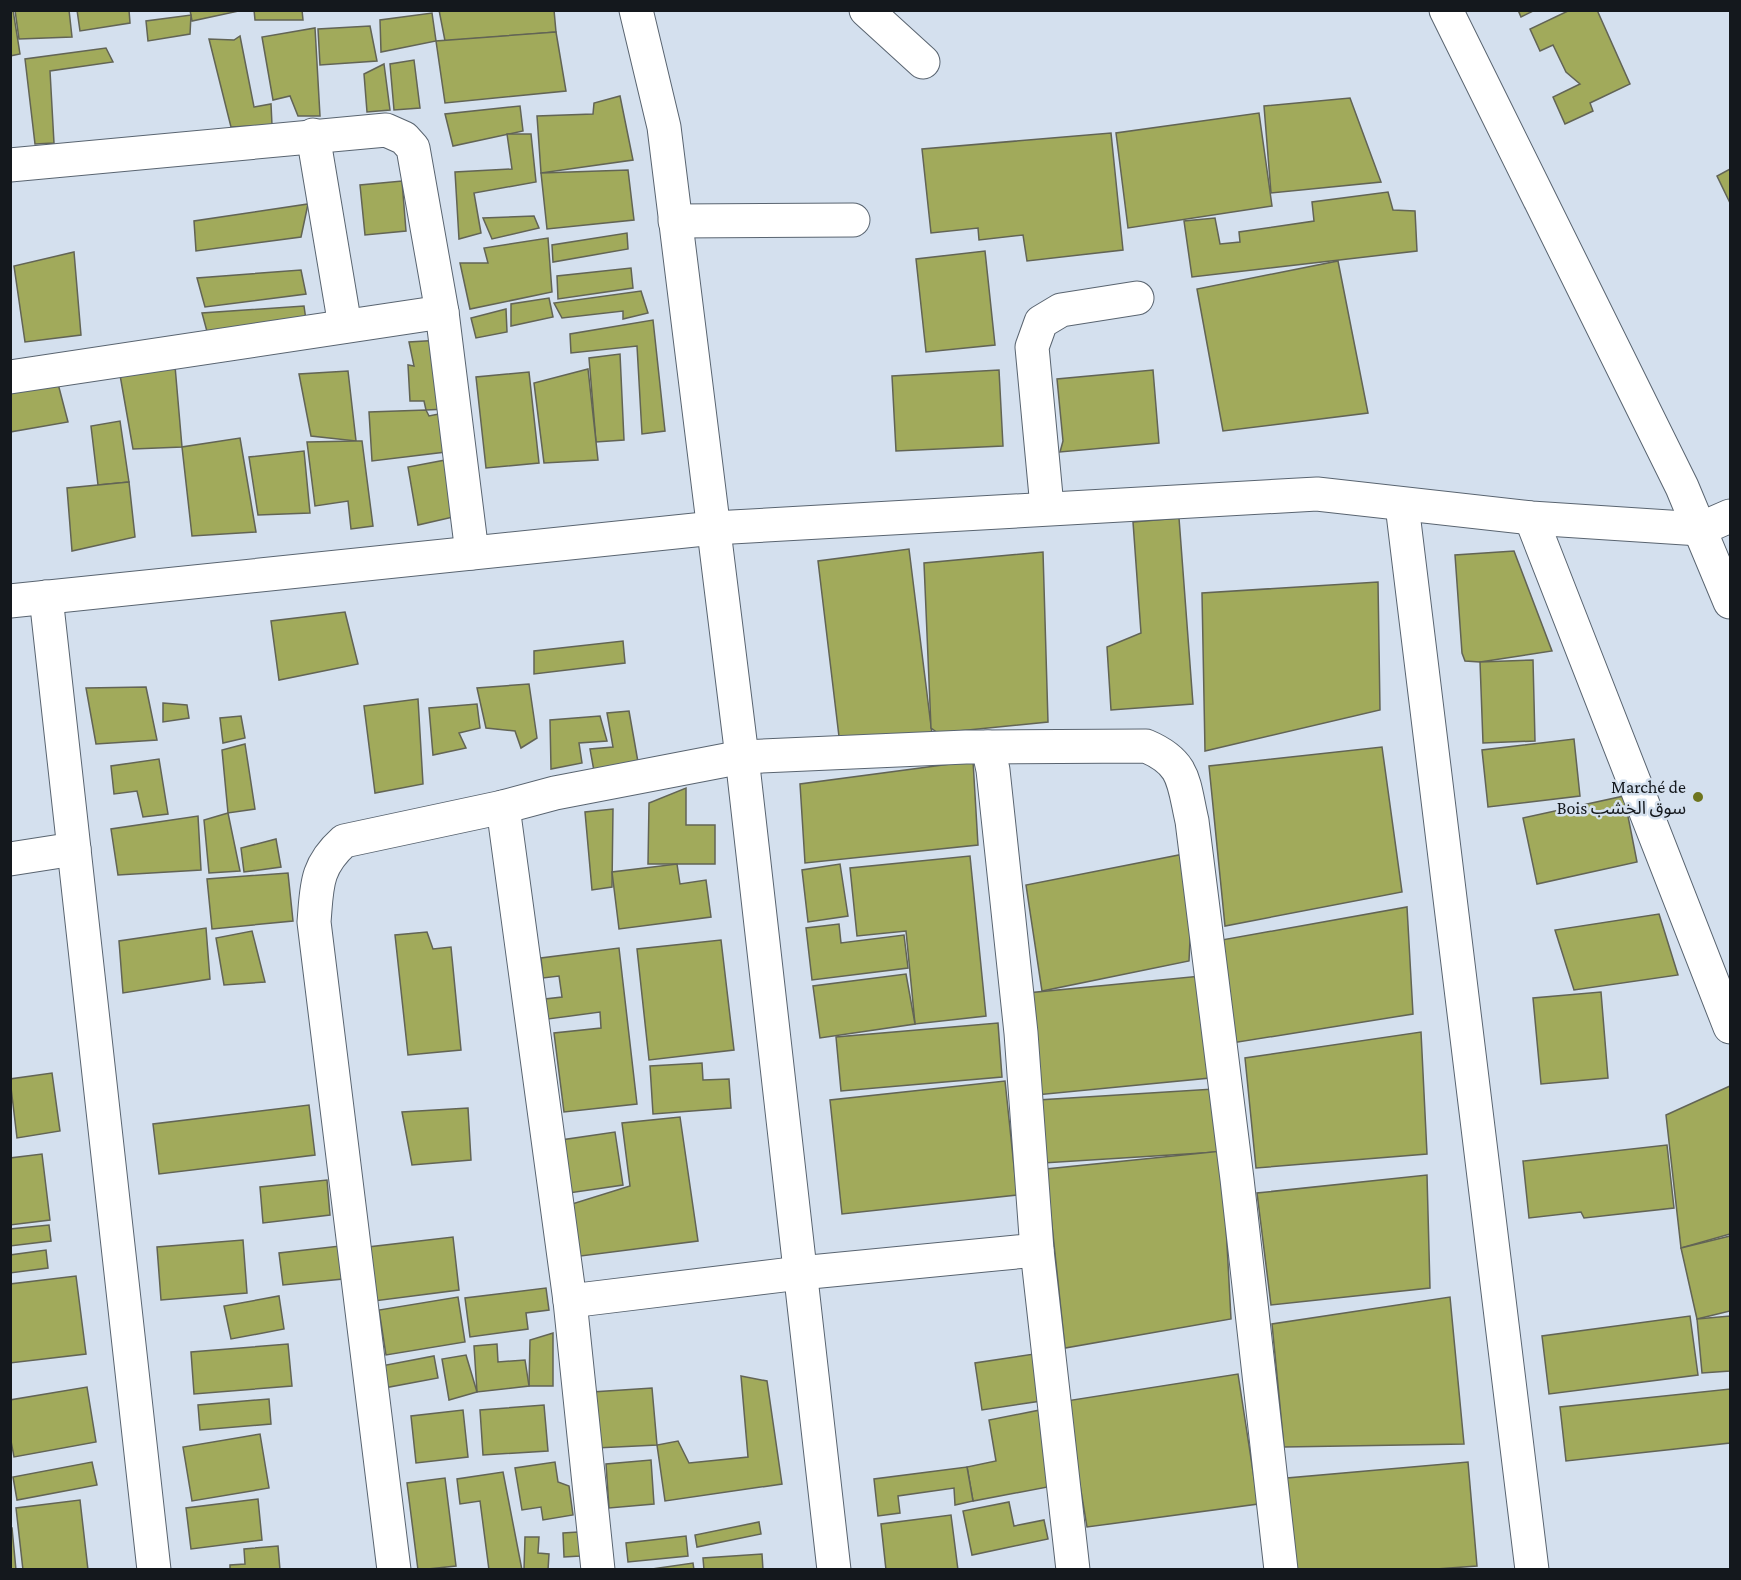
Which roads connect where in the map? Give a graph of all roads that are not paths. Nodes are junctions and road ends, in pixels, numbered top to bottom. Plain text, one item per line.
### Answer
1 (636, 10) edge
2 (866, 10) edge
3 (1446, 10) edge
4 (923, 62) dead end
5 (314, 135) junction
6 (10, 165) edge
7 (854, 220) dead end
8 (675, 222) junction
9 (1137, 298) dead end
10 (442, 312) junction
11 (345, 326) junction
12 (10, 377) edge
13 (1402, 505) junction
14 (1047, 507) junction
15 (1731, 516) edge
16 (1532, 518) junction
17 (714, 528) junction
18 (1700, 529) junction
19 (472, 553) junction
20 (46, 597) junction
21 (10, 601) edge
22 (1731, 602) edge
23 (988, 747) junction
24 (742, 757) junction
25 (503, 807) junction
26 (74, 849) junction
27 (10, 859) edge
28 (1731, 1027) edge
29 (1037, 1250) junction
30 (800, 1273) junction
31 (570, 1301) junction
32 (154, 1569) edge
33 (393, 1569) edge
34 (598, 1569) edge
35 (834, 1569) edge
36 (1073, 1569) edge
37 (1281, 1569) edge
38 (1532, 1569) edge

1 - 8 street
2 - 4 street
3 - 18 street
5 - 6 street
5 - 10 street
5 - 11 street
7 - 8 street
8 - 17 street
9 - 14 street
10 - 11 street
10 - 19 street
11 - 12 street
13 - 14 street
13 - 16 street
13 - 38 street
14 - 17 street
15 - 18 street
16 - 18 street
16 - 28 street
17 - 19 street
17 - 24 street
18 - 22 street
19 - 20 street
20 - 21 street
20 - 26 street
23 - 24 street
23 - 29 street
23 - 37 street
24 - 25 street
24 - 30 street
25 - 31 street
25 - 33 street
26 - 27 street
26 - 32 street
29 - 30 street
29 - 36 street
30 - 31 street
30 - 35 street
31 - 34 street

